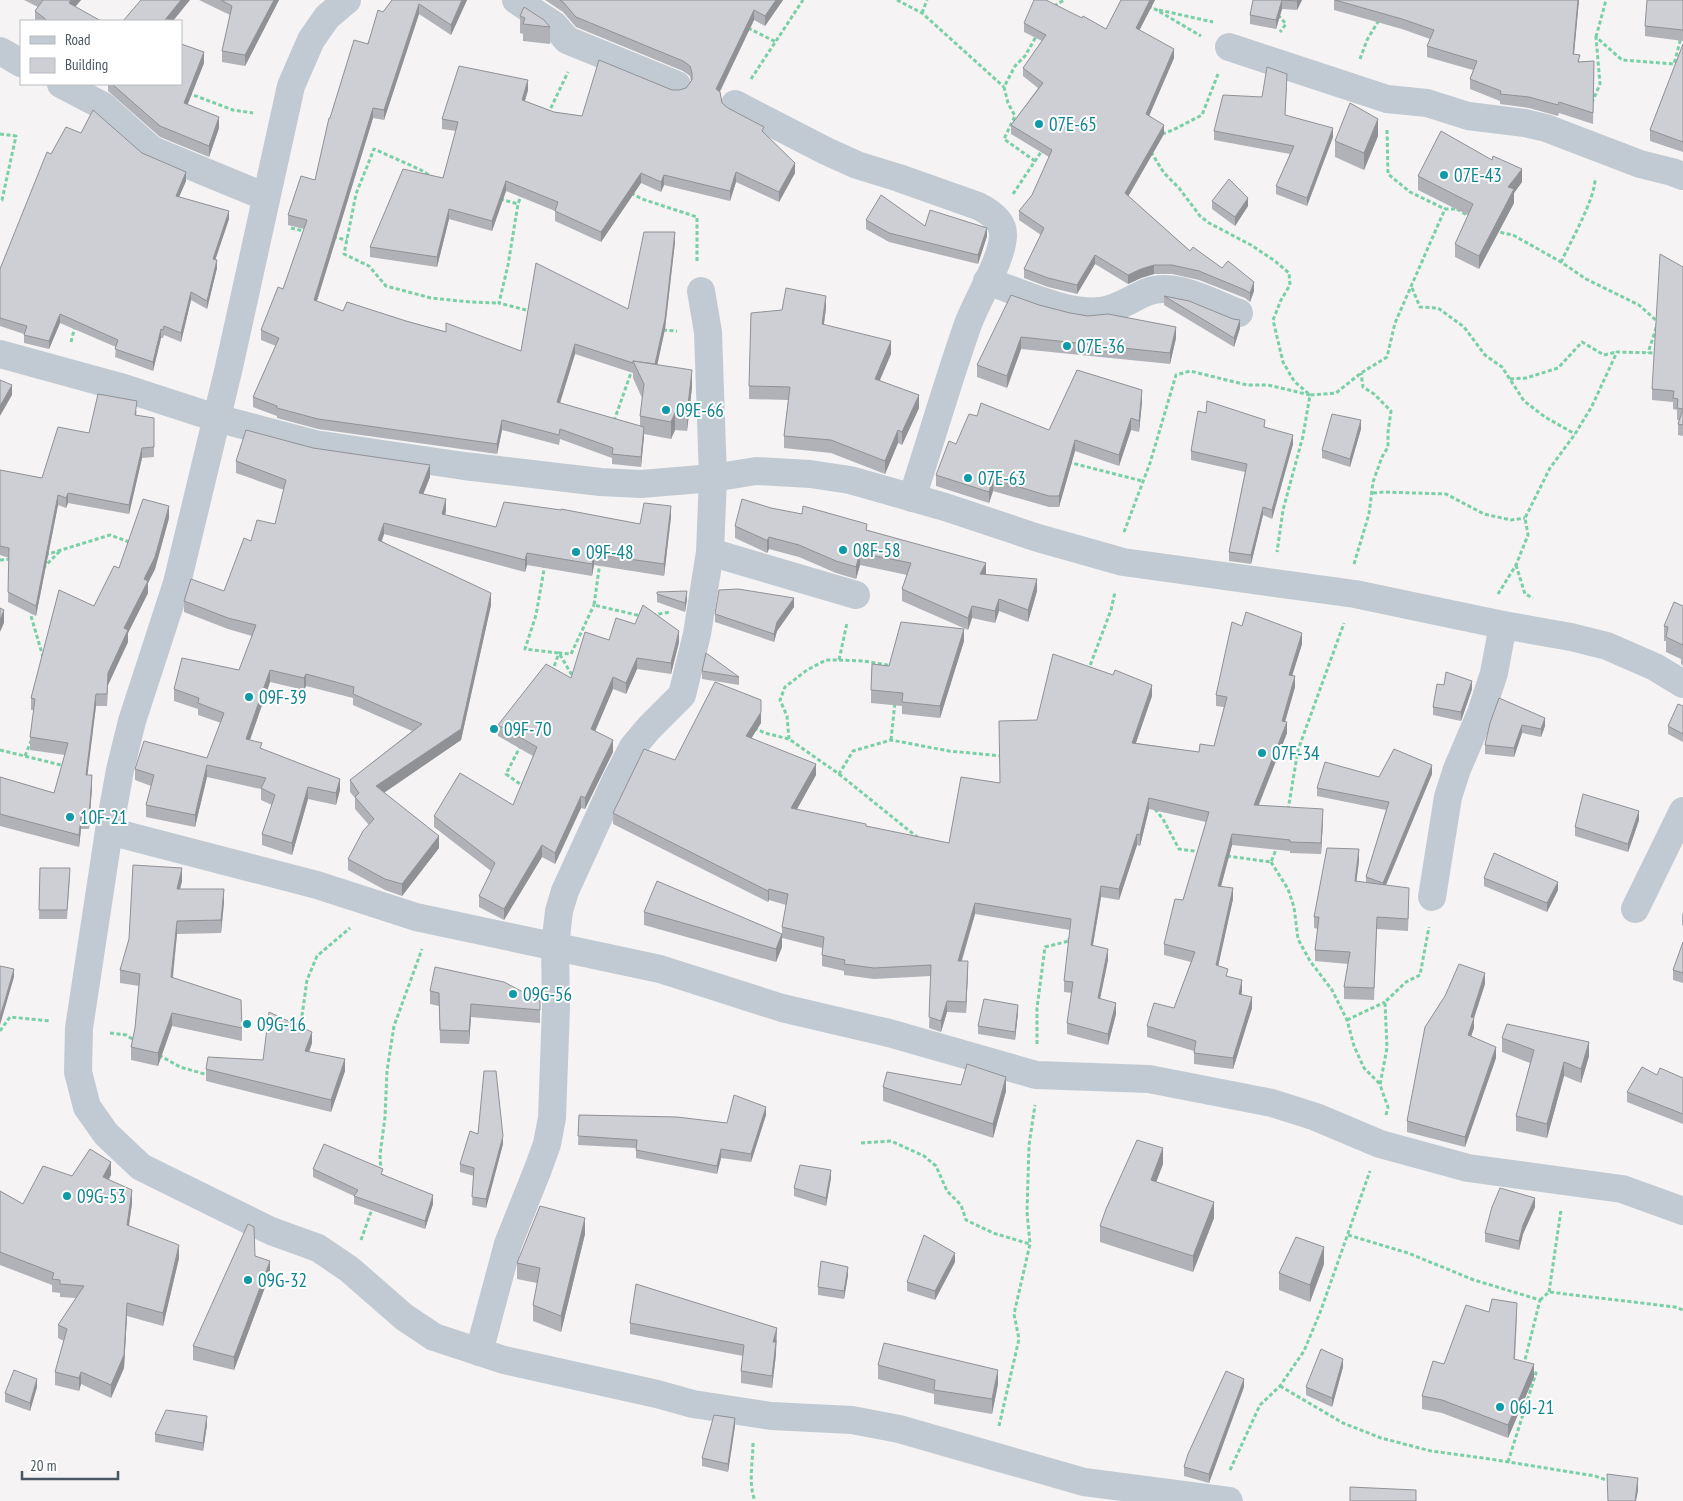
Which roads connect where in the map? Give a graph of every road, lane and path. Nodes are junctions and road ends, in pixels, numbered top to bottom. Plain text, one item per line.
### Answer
1 (347, 0) edge
2 (516, 0) edge
3 (803, 0) edge
4 (897, 0) edge
5 (927, 0) edge
6 (1064, 0) edge
7 (1606, 0) edge
8 (1146, 6) edge
9 (1280, 8) edge
10 (922, 13) junction
11 (1049, 13) edge
12 (1381, 16) edge
13 (742, 25) edge
14 (1040, 29) edge
15 (1683, 30) edge
16 (1275, 38) dead end
17 (1596, 38) junction
18 (776, 42) junction
19 (580, 46) junction
20 (1229, 47) junction
21 (0, 51) edge
22 (20, 62) edge
23 (1358, 64) dead end
24 (1674, 64) junction
25 (1683, 64) edge
26 (63, 85) edge
27 (677, 85) dead end
28 (1004, 87) junction
29 (181, 91) edge
30 (1387, 99) junction
31 (735, 104) joint
32 (546, 117) edge
33 (284, 118) junction
34 (0, 134) edge
35 (1159, 135) edge
36 (1576, 140) junction
37 (1046, 146) edge
38 (1148, 146) edge
39 (1035, 161) junction
40 (1683, 176) edge
41 (441, 181) edge
42 (524, 189) edge
43 (624, 189) edge
44 (492, 196) edge
45 (0, 200) edge
46 (1460, 200) edge
47 (518, 204) junction
48 (263, 209) junction
49 (1445, 209) junction
50 (1457, 209) junction
51 (990, 212) junction
52 (1473, 220) edge
53 (1489, 230) edge
54 (314, 233) edge
55 (330, 237) edge
56 (347, 240) junction
57 (1561, 262) junction
58 (987, 281) junction
59 (1412, 287) junction
60 (701, 291) joint
61 (499, 302) junction
62 (535, 313) edge
63 (1239, 313) dead end
64 (78, 318) edge
65 (656, 330) edge
66 (708, 332) junction
67 (1617, 352) junction
68 (1648, 353) junction
69 (1665, 353) edge
70 (0, 354) edge
71 (632, 365) edge
72 (62, 371) junction
73 (1361, 373) junction
74 (1510, 379) junction
75 (1310, 396) junction
76 (216, 418) junction
77 (614, 423) edge
78 (1575, 434) junction
79 (1061, 462) edge
80 (713, 478) junction
81 (1142, 481) junction
82 (1373, 493) junction
83 (912, 498) junction
84 (1525, 518) junction
85 (135, 544) edge
86 (60, 551) junction
87 (710, 552) junction
88 (42, 555) edge
89 (601, 556) edge
90 (17, 558) edge
91 (1112, 559) junction
92 (0, 560) edge
93 (546, 560) edge
94 (40, 571) edge
95 (1273, 582) junction
96 (1350, 593) junction
97 (856, 595) joint
98 (594, 605) junction
99 (33, 607) edge
100 (651, 615) edge
101 (700, 616) junction
102 (642, 617) edge
103 (1494, 623) junction
104 (559, 654) junction
105 (839, 660) junction
106 (44, 662) edge
107 (900, 668) edge
108 (1087, 675) edge
109 (550, 676) edge
110 (575, 683) edge
111 (1683, 684) edge
112 (895, 697) edge
113 (748, 725) edge
114 (32, 739) edge
115 (789, 739) junction
116 (523, 740) edge
117 (891, 740) junction
118 (0, 750) edge
119 (26, 756) junction
120 (1008, 756) edge
121 (66, 766) edge
122 (839, 774) junction
123 (530, 791) edge
124 (1153, 807) edge
125 (1683, 811) edge
126 (1287, 816) edge
127 (109, 831) junction
128 (917, 837) edge
129 (1279, 844) edge
130 (1207, 853) edge
131 (1226, 856) edge
132 (1271, 862) junction
133 (1432, 897) joint
134 (387, 908) junction
135 (1635, 910) dead end
136 (434, 921) junction
137 (1070, 931) edge
138 (555, 946) junction
139 (1385, 1002) junction
140 (1347, 1020) junction
141 (79, 1028) junction
142 (0, 1031) edge
143 (292, 1031) edge
144 (141, 1044) edge
145 (157, 1053) edge
146 (1036, 1075) junction
147 (216, 1077) edge
148 (1380, 1085) junction
149 (861, 1143) dead end
150 (1380, 1144) junction
151 (381, 1179) edge
152 (1565, 1182) junction
153 (373, 1206) edge
154 (1683, 1211) edge
155 (1348, 1234) junction
156 (1030, 1244) junction
157 (349, 1269) junction
158 (1549, 1292) junction
159 (1540, 1300) junction
160 (1683, 1310) edge
161 (479, 1352) junction
162 (1280, 1386) junction
163 (739, 1411) junction
164 (992, 1456) junction
165 (1508, 1462) junction
166 (1614, 1482) edge
167 (1229, 1490) edge
168 (755, 1501) edge

1 - 33 street
2 - 19 street
3 - 18 path
4 - 10 path
5 - 10 path
6 - 11 path
7 - 17 path
8 - 20 path
9 - 16 path
10 - 28 path
12 - 23 path
13 - 18 path
14 - 28 path
15 - 24 path
17 - 24 path
17 - 36 path
18 - 31 path
19 - 27 street
19 - 32 path
20 - 30 street
20 - 35 path
21 - 22 street
24 - 25 path
26 - 48 street
28 - 39 path
29 - 33 path
30 - 36 street
30 - 49 path
31 - 51 street
33 - 48 street
34 - 45 path
36 - 40 street
36 - 57 path
37 - 39 path
38 - 75 path
39 - 51 path
41 - 56 path
42 - 47 path
43 - 60 path
44 - 47 path
46 - 50 path
47 - 61 path
48 - 54 path
48 - 76 street
49 - 50 path
49 - 59 path
50 - 52 path
51 - 58 street
53 - 57 path
55 - 56 path
56 - 61 path
57 - 68 path
58 - 63 street
58 - 83 street
59 - 73 path
59 - 74 path
60 - 66 street
61 - 62 path
64 - 72 path
65 - 66 path
66 - 80 street
67 - 68 path
67 - 74 path
67 - 78 path
68 - 69 path
70 - 72 street
71 - 77 path
72 - 76 street
73 - 75 path
73 - 82 path
74 - 78 path
75 - 81 path
75 - 95 path
76 - 80 street
76 - 127 street
78 - 84 path
79 - 81 path
80 - 83 street
80 - 87 street
81 - 91 path
82 - 84 path
82 - 96 path
83 - 91 street
84 - 103 path
85 - 86 path
86 - 88 path
86 - 94 path
87 - 97 street
87 - 101 street
89 - 98 path
90 - 92 path
91 - 95 street
91 - 108 path
93 - 104 path
95 - 96 street
96 - 103 street
96 - 126 path
97 - 105 path
98 - 102 path
98 - 104 path
99 - 106 path
100 - 101 path
101 - 138 street
103 - 111 street
103 - 133 street
104 - 109 path
104 - 110 path
105 - 107 path
105 - 115 path
112 - 117 path
113 - 115 path
114 - 119 path
115 - 122 path
116 - 123 path
117 - 120 path
117 - 122 path
118 - 119 path
119 - 121 path
122 - 128 path
124 - 130 path
125 - 135 street
127 - 134 street
127 - 141 street
129 - 132 path
131 - 132 path
132 - 140 path
133 - 139 path
134 - 136 street
134 - 143 path
136 - 138 street
136 - 151 path
137 - 146 path
138 - 146 street
138 - 161 street
139 - 140 path
139 - 148 path
140 - 148 path
141 - 142 path
141 - 144 path
141 - 157 street
145 - 147 path
146 - 150 street
146 - 156 path
148 - 150 path
149 - 156 path
150 - 152 street
150 - 155 path
152 - 154 street
152 - 158 path
153 - 157 path
155 - 159 path
155 - 162 path
156 - 164 path
157 - 161 street
158 - 159 path
158 - 160 path
159 - 165 path
161 - 163 street
162 - 165 path
162 - 167 path
163 - 164 street
163 - 168 path
164 - 167 street
165 - 166 path

